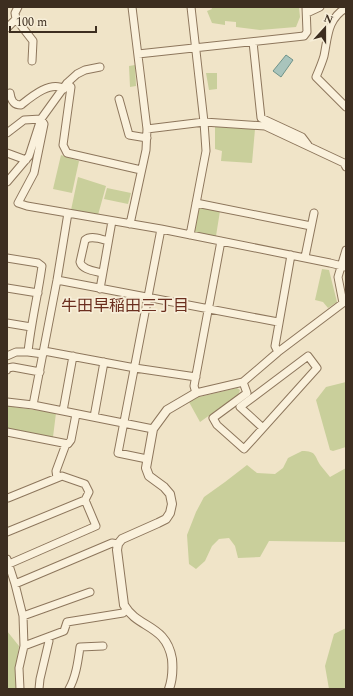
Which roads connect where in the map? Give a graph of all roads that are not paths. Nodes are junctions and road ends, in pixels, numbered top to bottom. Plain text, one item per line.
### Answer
1 (18, 7) edge
2 (132, 7) edge
3 (191, 7) edge
4 (320, 7) edge
5 (346, 8) edge
6 (307, 10) edge
7 (16, 19) junction
8 (7, 28) edge
9 (253, 42) junction
10 (197, 48) junction
11 (138, 54) junction
12 (32, 61) dead end
13 (100, 66) dead end
14 (65, 86) junction
15 (10, 93) dead end
16 (120, 99) dead end
17 (346, 107) edge
18 (41, 119) junction
19 (204, 122) junction
20 (147, 129) junction
21 (7, 133) edge
22 (147, 138) junction
23 (310, 147) junction
24 (7, 153) edge
25 (26, 160) junction
26 (346, 167) edge
27 (141, 170) junction
28 (7, 182) edge
29 (196, 203) junction
30 (68, 213) junction
31 (314, 213) dead end
32 (112, 221) junction
33 (130, 224) junction
34 (311, 226) junction
35 (162, 230) junction
36 (190, 235) junction
37 (108, 241) junction
38 (221, 241) junction
39 (346, 250) edge
40 (290, 255) junction
41 (305, 257) junction
42 (7, 258) edge
43 (344, 267) edge
44 (102, 273) junction
45 (57, 280) junction
46 (7, 288) edge
47 (100, 289) junction
48 (38, 293) junction
49 (148, 298) junction
50 (208, 309) junction
51 (278, 322) junction
52 (7, 323) edge
53 (30, 327) junction
54 (28, 352) junction
55 (43, 352) junction
56 (278, 352) junction
57 (7, 356) edge
58 (73, 356) junction
59 (104, 362) junction
60 (135, 368) junction
61 (7, 370) edge
62 (40, 372) junction
63 (196, 377) junction
64 (243, 382) junction
65 (196, 393) junction
66 (7, 402) edge
67 (33, 405) junction
68 (63, 411) junction
69 (76, 414) junction
70 (94, 417) junction
71 (124, 423) junction
72 (153, 428) junction
73 (263, 428) junction
74 (7, 432) edge
75 (66, 444) junction
76 (147, 459) junction
77 (57, 478) junction
78 (7, 499) edge
79 (85, 500) junction
80 (7, 532) edge
81 (118, 544) junction
82 (8, 561) edge
83 (16, 584) junction
84 (90, 592) dead end
85 (126, 610) junction
86 (23, 616) junction
87 (48, 638) junction
88 (24, 646) junction
89 (103, 646) dead end
90 (20, 689) edge
91 (39, 689) edge
92 (69, 689) edge
93 (169, 689) edge

1 - 7 street
2 - 11 street
3 - 10 street
4 - 6 street
5 - 17 street
6 - 9 street
7 - 8 street
7 - 12 street
9 - 10 street
9 - 23 street
10 - 11 street
10 - 19 street
11 - 20 street
13 - 14 street
14 - 15 street
14 - 18 street
14 - 27 street
16 - 22 street
18 - 21 street
18 - 25 street
18 - 30 street
19 - 20 street
19 - 23 street
19 - 29 street
20 - 22 street
22 - 27 street
23 - 26 street
24 - 25 street
25 - 28 street
27 - 33 street
29 - 34 street
29 - 36 street
30 - 32 street
30 - 45 street
31 - 34 street
32 - 33 street
32 - 37 street
33 - 35 street
34 - 41 street
35 - 36 street
35 - 49 street
36 - 38 street
37 - 44 street
37 - 44 street
38 - 40 street
38 - 50 street
39 - 43 street
40 - 41 street
40 - 51 street
41 - 43 street
42 - 48 street
43 - 56 street
44 - 47 street
45 - 47 street
45 - 55 street
46 - 48 street
47 - 49 street
48 - 53 street
49 - 50 street
49 - 60 street
50 - 51 street
50 - 63 street
51 - 56 street
52 - 53 street
53 - 54 street
54 - 55 street
54 - 57 street
55 - 58 street
55 - 62 street
56 - 64 street
58 - 59 street
58 - 68 street
59 - 60 street
59 - 70 street
60 - 63 street
60 - 71 street
61 - 62 street
62 - 67 street
63 - 65 street
64 - 65 street
64 - 73 street
65 - 72 street
66 - 67 street
67 - 68 street
68 - 69 street
69 - 70 street
69 - 75 street
70 - 71 street
71 - 72 street
71 - 76 street
72 - 76 street
73 - 73 street
74 - 75 street
75 - 77 street
76 - 81 street
77 - 78 street
77 - 79 street
79 - 80 street
79 - 82 street
81 - 83 street
81 - 85 street
82 - 83 street
83 - 86 street
84 - 86 street
85 - 87 street
85 - 93 street
86 - 88 street
87 - 88 street
87 - 91 street
88 - 90 street
89 - 92 street

